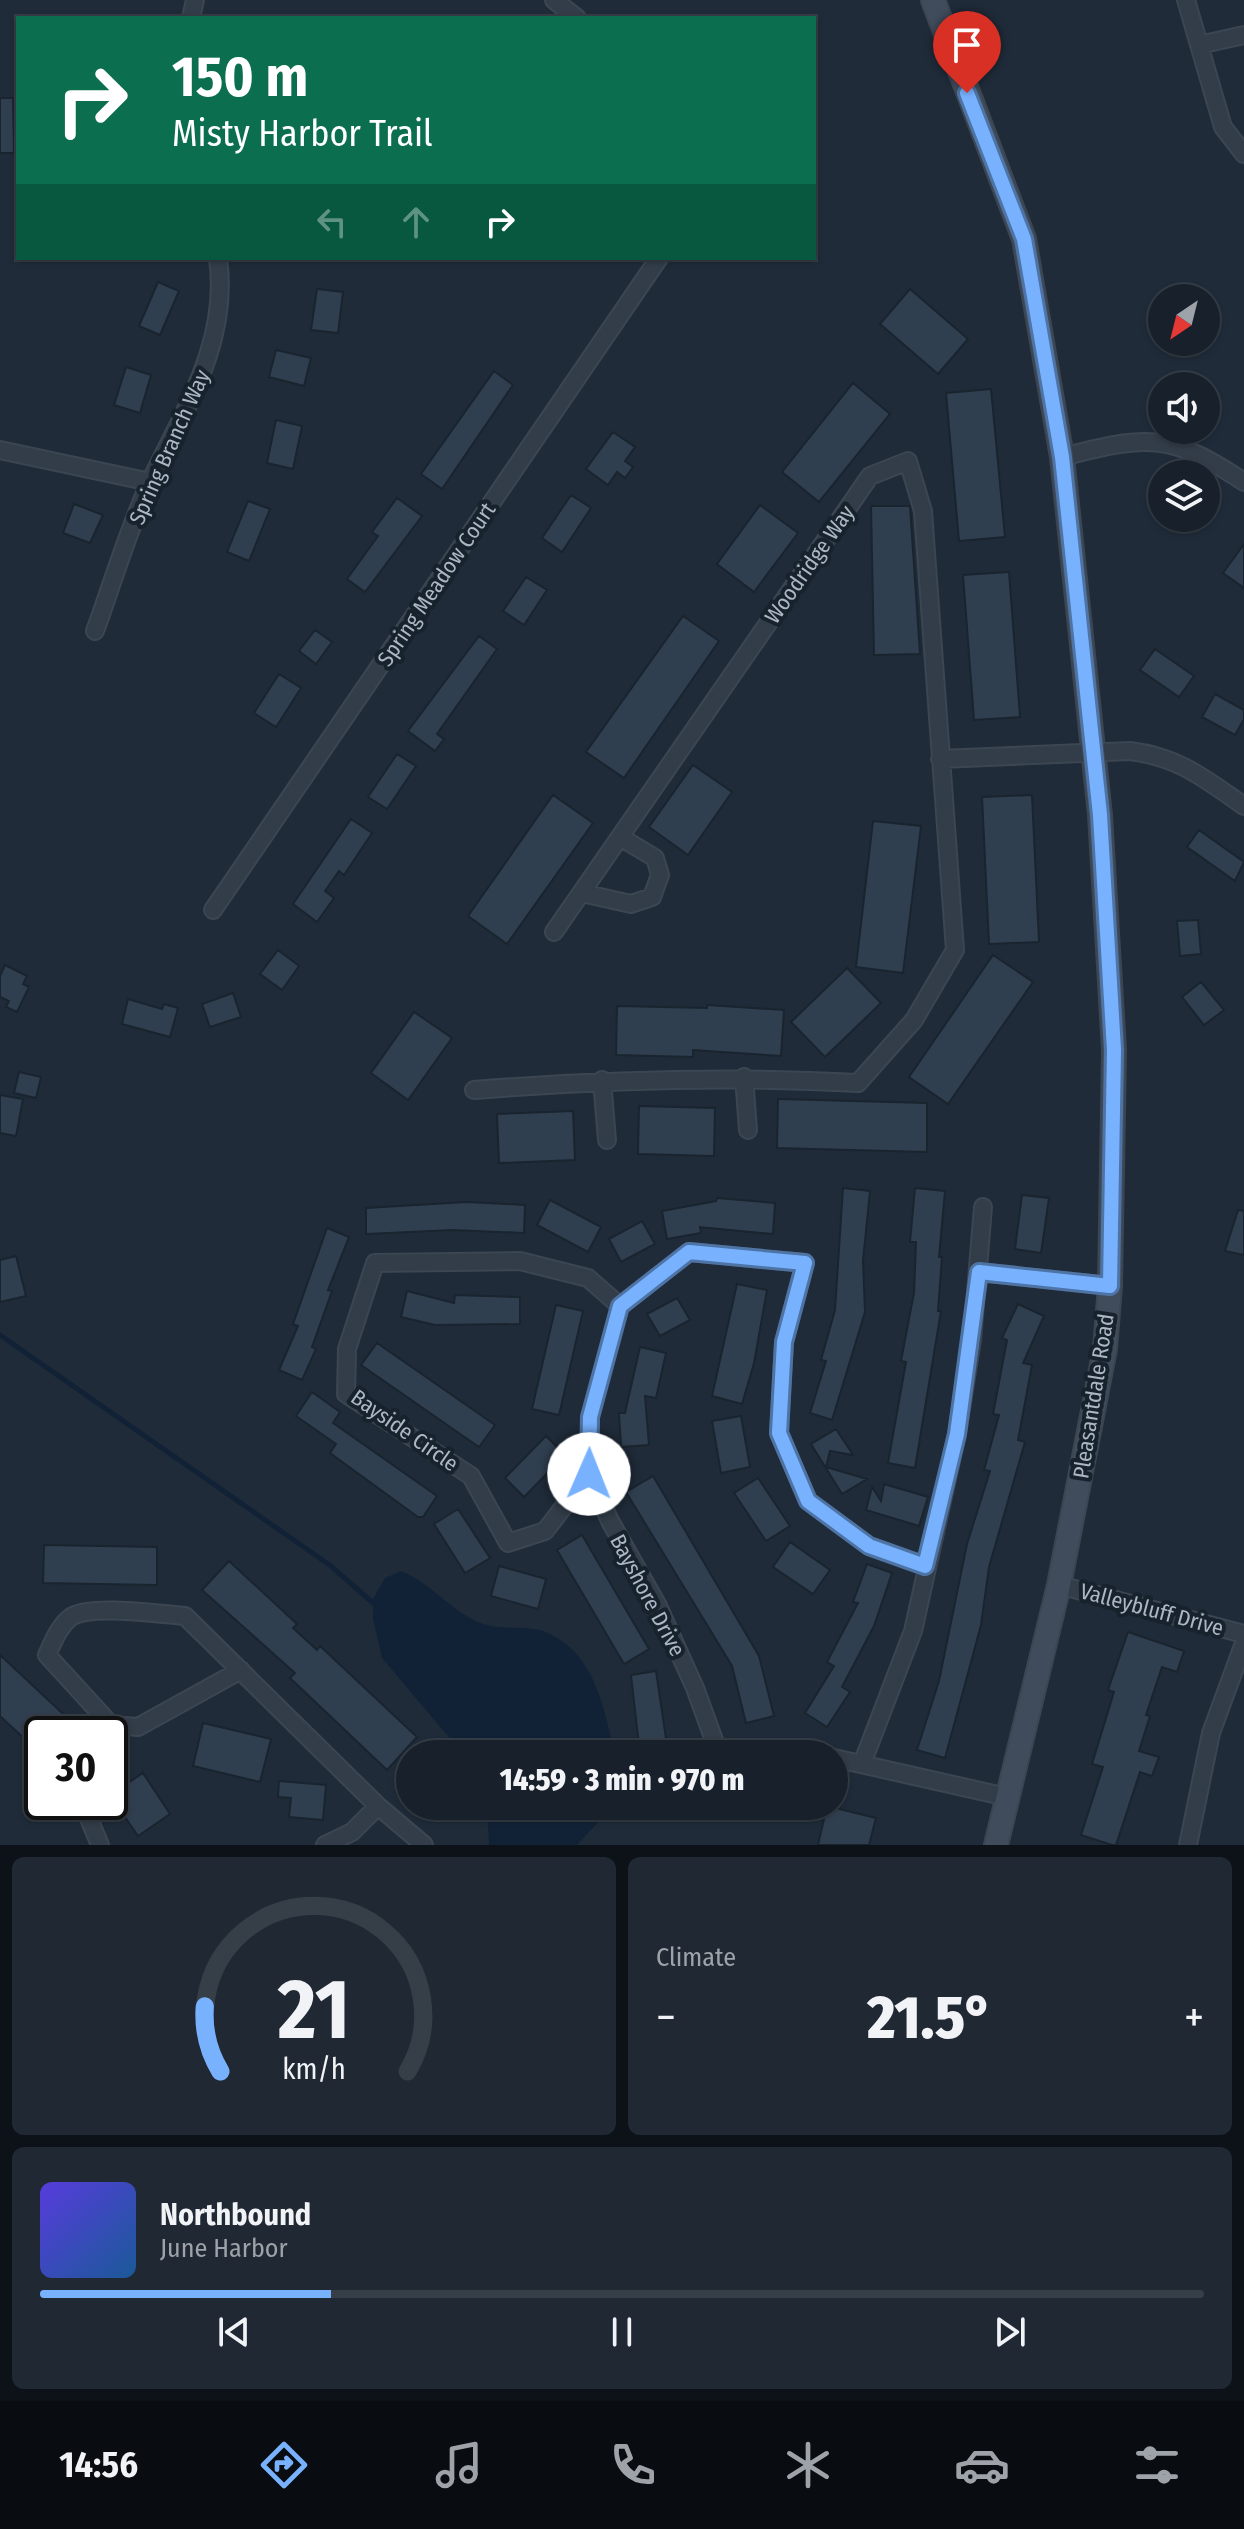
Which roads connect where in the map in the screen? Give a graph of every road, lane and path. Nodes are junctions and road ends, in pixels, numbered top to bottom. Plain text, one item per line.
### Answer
1 (554, 0) edge
2 (933, 0) edge
3 (1186, 0) edge
4 (574, 16) edge
5 (1244, 35) edge
6 (1199, 45) junction
7 (1244, 154) edge
8 (218, 260) edge
9 (658, 260) edge
10 (0, 450) edge
11 (1062, 457) junction
12 (150, 482) junction
13 (1244, 482) edge
14 (95, 631) dead end
15 (1093, 753) junction
16 (940, 759) junction
17 (1244, 806) edge
18 (620, 837) junction
19 (582, 893) junction
20 (213, 910) dead end
21 (554, 932) dead end
22 (744, 1077) junction
23 (602, 1080) junction
24 (474, 1090) dead end
25 (748, 1130) dead end
26 (607, 1140) dead end
27 (983, 1207) dead end
28 (979, 1272) junction
29 (1110, 1286) junction
30 (620, 1306) junction
31 (589, 1474) junction
32 (925, 1566) junction
33 (1059, 1585) junction
34 (1244, 1634) edge
35 (1244, 1643) edge
36 (241, 1670) junction
37 (98, 1716) edge
38 (128, 1728) edge
39 (714, 1740) edge
40 (848, 1761) edge
41 (862, 1764) junction
42 (1007, 1797) junction
43 (378, 1806) junction
44 (90, 1820) edge
45 (100, 1845) edge
46 (325, 1845) edge
47 (424, 1845) edge
48 (996, 1845) edge
49 (1188, 1845) edge

1 - 4 street
2 - 11 main road, Pleasantdale Road
3 - 6 street
5 - 6 street
6 - 7 street
8 - 12 street, Spring Branch Way
9 - 20 street, Spring Meadow Court
10 - 12 street
11 - 13 street
11 - 15 main road, Pleasantdale Road
12 - 14 street, Spring Branch Way
15 - 16 street
15 - 17 street
15 - 29 main road, Pleasantdale Road
16 - 18 street, Woodridge Way
16 - 22 street, Woodridge Way
18 - 19 street, Woodridge Way
18 - 19 street
19 - 21 street, Woodridge Way
22 - 23 street, Woodridge Way
22 - 25 street
23 - 24 street, Woodridge Way
23 - 26 street
27 - 28 street
28 - 29 street
28 - 32 street
29 - 33 main road, Pleasantdale Road
30 - 31 street, Bayshore Drive
30 - 31 street, Bayside Circle
30 - 32 street
31 - 39 street, Bayshore Drive
32 - 41 street
33 - 34 street, Valleybluff Drive
33 - 42 main road, Pleasantdale Road
35 - 49 street, Valleybluff Drive
36 - 37 street
36 - 38 street
36 - 43 street
40 - 41 street
41 - 42 street
42 - 48 main road, Pleasantdale Road
43 - 46 street
43 - 47 street
44 - 45 street

